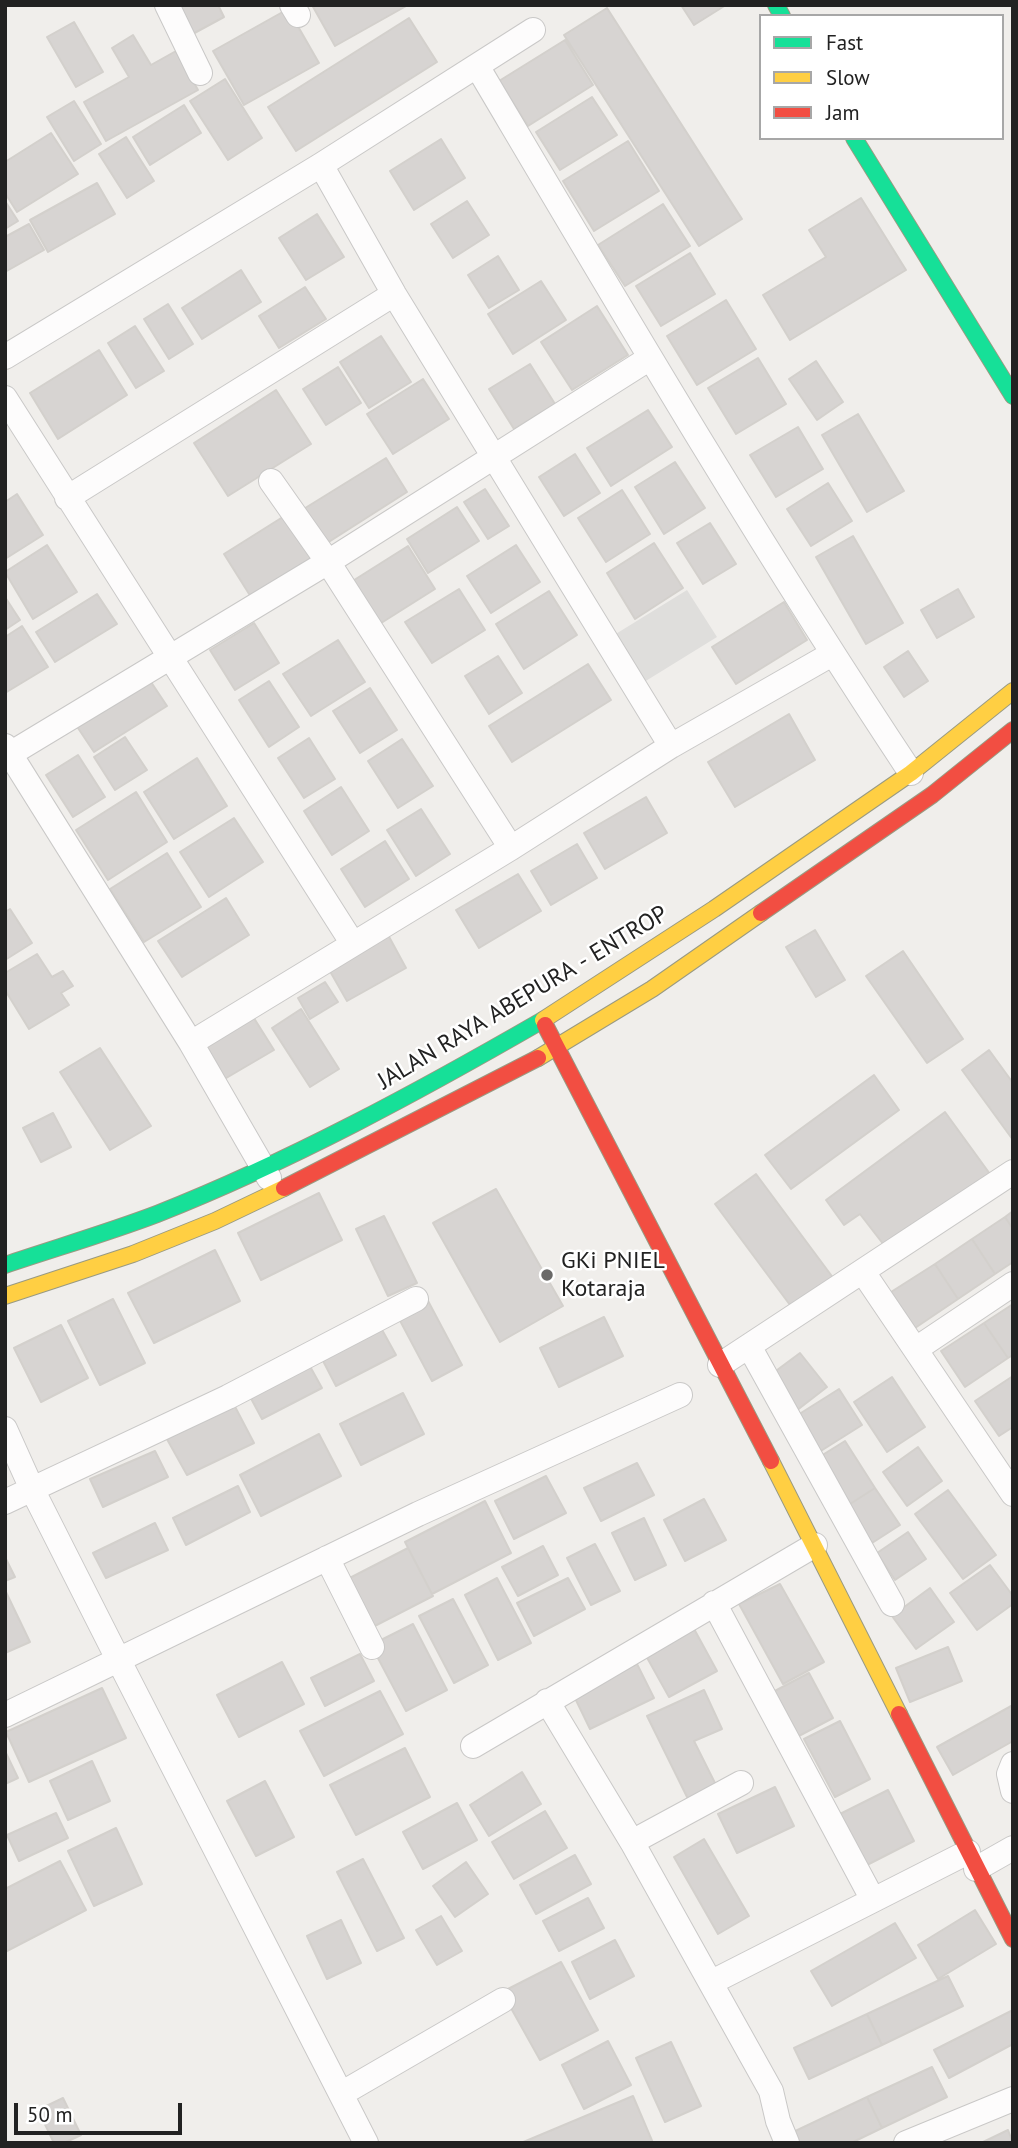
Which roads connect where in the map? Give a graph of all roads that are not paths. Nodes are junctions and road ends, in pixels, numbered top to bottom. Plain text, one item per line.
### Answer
1 (167, 5) edge
2 (533, 30) dead end
3 (477, 66) junction
4 (200, 74) dead end
5 (854, 140) edge
6 (321, 165) junction
7 (394, 293) junction
8 (5, 357) edge
9 (650, 358) junction
10 (1013, 396) edge
11 (5, 398) edge
12 (494, 456) junction
13 (271, 481) dead end
14 (67, 498) junction
15 (328, 562) junction
16 (832, 654) junction
17 (169, 658) junction
18 (1013, 691) edge
19 (1013, 730) edge
20 (671, 746) junction
21 (8, 750) edge
22 (912, 773) junction
23 (511, 848) junction
24 (352, 944) junction
25 (542, 1020) junction
26 (191, 1043) junction
27 (557, 1048) junction
28 (263, 1168) junction
29 (1013, 1172) edge
30 (277, 1191) junction
31 (5, 1265) edge
32 (863, 1272) junction
33 (1013, 1284) edge
34 (5, 1296) edge
35 (416, 1299) dead end
36 (749, 1346) junction
37 (916, 1349) junction
38 (720, 1365) junction
39 (680, 1395) dead end
40 (5, 1429) edge
41 (1003, 1459) edge
42 (32, 1489) junction
43 (1013, 1494) edge
44 (5, 1502) edge
45 (815, 1545) junction
46 (327, 1558) junction
47 (714, 1603) junction
48 (892, 1604) dead end
49 (372, 1647) dead end
50 (118, 1659) junction
51 (547, 1701) junction
52 (5, 1715) edge
53 (473, 1746) dead end
54 (1013, 1764) edge
55 (741, 1783) dead end
56 (1013, 1791) edge
57 (632, 1842) junction
58 (1013, 1848) edge
59 (972, 1860) junction
60 (873, 1900) junction
61 (1013, 1939) edge
62 (712, 1982) junction
63 (503, 2000) dead end
64 (341, 2094) junction
65 (1013, 2099) edge
66 (366, 2143) edge
67 (787, 2143) edge
68 (906, 2143) edge

1 - 4 street
2 - 3 street
3 - 6 street
3 - 9 street
5 - 10 main road
6 - 7 street
6 - 8 street
7 - 12 street
7 - 14 street
9 - 12 street
9 - 16 street
11 - 14 street
12 - 15 street
12 - 20 street
13 - 15 street
14 - 17 street
15 - 17 street
15 - 23 street
16 - 20 street
16 - 22 street
17 - 21 street
17 - 24 street
18 - 22 main road, JALAN RAYA ABEPURA - ENTROP
19 - 27 main road
20 - 23 street
21 - 26 street
22 - 25 main road, JALAN RAYA ABEPURA - ENTROP
23 - 24 street
24 - 26 street
25 - 27 main road
25 - 28 main road, JALAN RAYA ABEPURA - ENTROP
26 - 28 street
27 - 30 main road
27 - 38 main road
28 - 30 street
28 - 31 main road, JALAN RAYA ABEPURA - ENTROP
29 - 32 street
30 - 34 main road
32 - 36 street
32 - 37 street
33 - 37 street
35 - 42 street
36 - 38 street
36 - 48 street
37 - 41 street
38 - 45 main road
39 - 46 street
40 - 42 street
41 - 43 street
42 - 44 street
42 - 50 street
45 - 47 street
45 - 59 main road
46 - 49 street
46 - 50 street
47 - 51 street
47 - 60 street
50 - 52 street
50 - 64 street
51 - 53 street
51 - 57 street
54 - 56 street
55 - 57 street
57 - 62 street
58 - 59 street
59 - 60 street
59 - 61 main road
60 - 62 street
62 - 67 street
63 - 64 street
64 - 66 street
65 - 68 street

